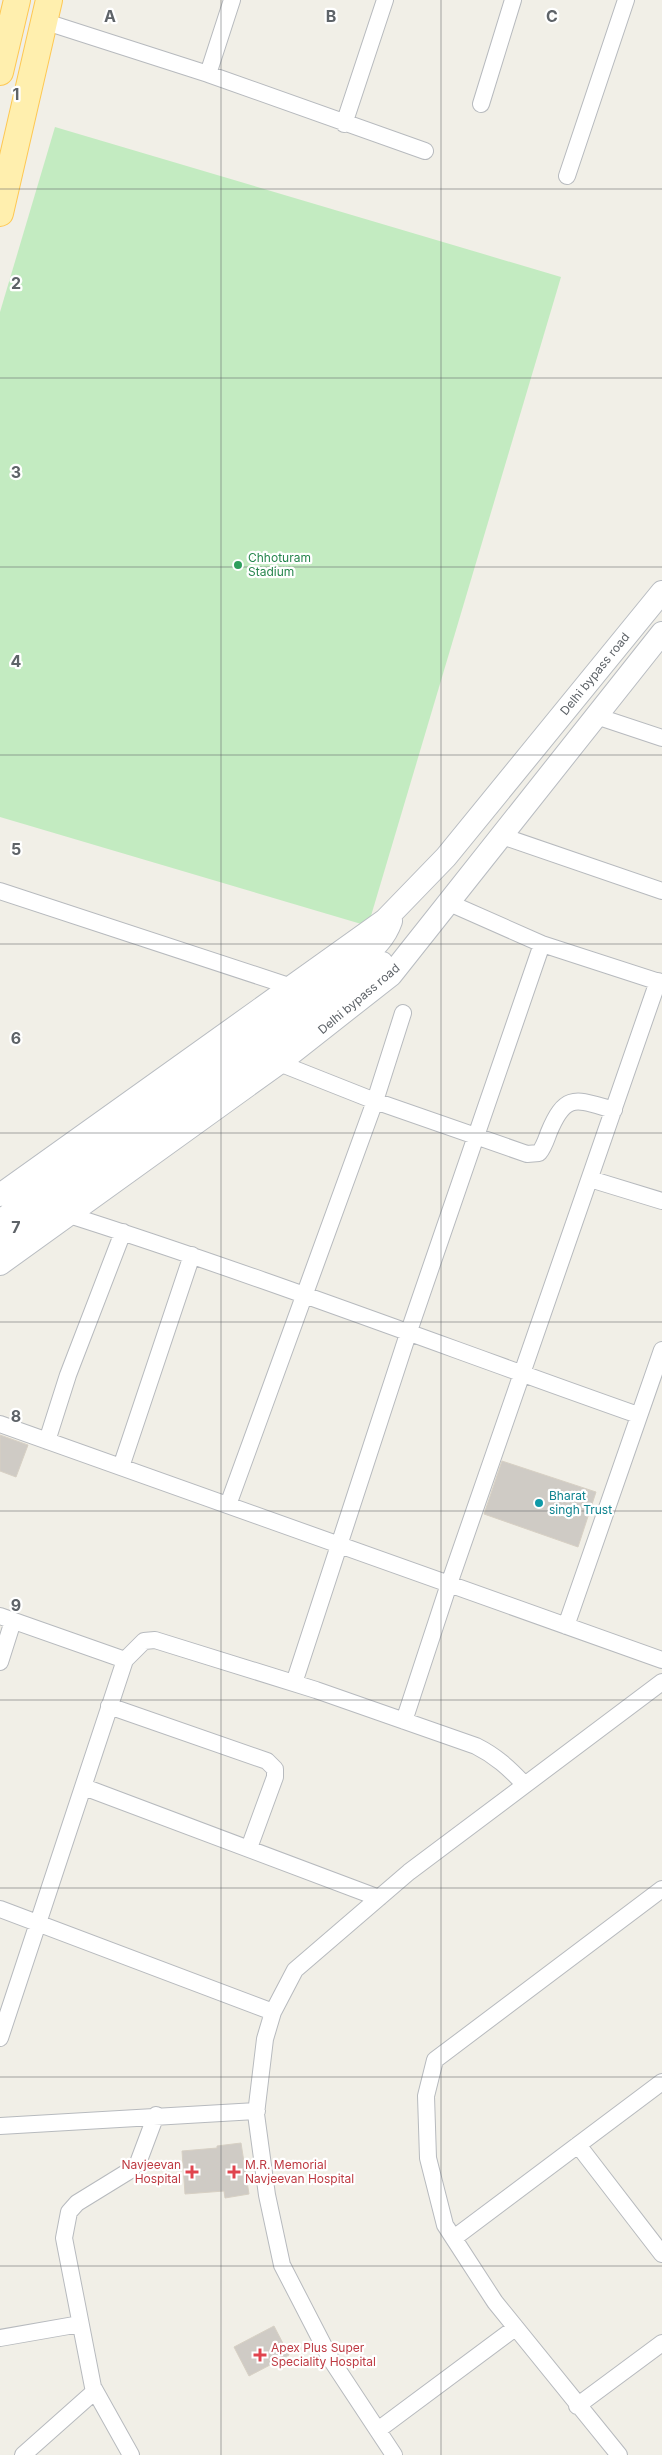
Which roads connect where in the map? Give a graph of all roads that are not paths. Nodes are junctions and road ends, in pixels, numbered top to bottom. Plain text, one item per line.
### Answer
1 (17, 0) edge
2 (232, 0) edge
3 (385, 0) edge
4 (513, 0) edge
5 (626, 0) edge
6 (46, 11) edge
7 (0, 72) edge
8 (208, 74) junction
9 (481, 104) dead end
10 (344, 124) junction
11 (425, 151) dead end
12 (567, 176) dead end
13 (0, 213) edge
14 (662, 592) edge
15 (662, 633) edge
16 (596, 716) junction
17 (662, 738) edge
18 (499, 835) junction
19 (0, 891) edge
20 (662, 891) edge
21 (447, 902) junction
22 (395, 910) junction
23 (542, 944) junction
24 (415, 947) junction
25 (660, 982) edge
26 (292, 987) junction
27 (403, 1013) dead end
28 (279, 1063) junction
29 (375, 1101) junction
30 (614, 1110) junction
31 (477, 1137) junction
32 (590, 1178) junction
33 (71, 1179) junction
34 (0, 1195) edge
35 (662, 1201) edge
36 (69, 1215) junction
37 (0, 1220) edge
38 (122, 1232) junction
39 (0, 1241) edge
40 (192, 1255) junction
41 (0, 1264) edge
42 (303, 1297) junction
43 (408, 1334) junction
44 (662, 1352) edge
45 (523, 1375) junction
46 (638, 1415) junction
47 (0, 1424) edge
48 (47, 1441) junction
49 (121, 1467) junction
50 (228, 1505) junction
51 (339, 1544) junction
52 (449, 1584) junction
53 (7, 1618) edge
54 (566, 1626) junction
55 (125, 1660) junction
56 (662, 1660) edge
57 (0, 1662) edge
58 (662, 1682) edge
59 (294, 1683) junction
60 (109, 1706) junction
61 (404, 1721) junction
62 (524, 1784) junction
63 (84, 1787) junction
64 (249, 1848) junction
65 (662, 1889) edge
66 (379, 1898) junction
67 (0, 1910) edge
68 (37, 1922) junction
69 (273, 2012) junction
70 (0, 2038) edge
71 (662, 2082) edge
72 (256, 2111) junction
73 (156, 2115) junction
74 (0, 2126) edge
75 (578, 2145) junction
76 (454, 2238) junction
77 (662, 2254) edge
78 (80, 2324) junction
79 (515, 2328) junction
80 (0, 2338) edge
81 (662, 2343) edge
82 (95, 2391) junction
83 (577, 2406) junction
84 (378, 2430) junction
85 (23, 2455) edge
86 (131, 2455) edge
87 (394, 2455) edge
88 (619, 2455) edge

1 - 7 main road
2 - 8 street
3 - 10 street
4 - 9 street
5 - 12 street
6 - 8 street
6 - 13 main road
8 - 10 street
10 - 11 street
14 - 22 main road, Delhi bypass road
15 - 16 main road, Delhi bypass road
16 - 17 street
16 - 18 main road, Delhi bypass road
18 - 20 street
18 - 21 main road, Delhi bypass road
19 - 26 street
21 - 23 street
21 - 24 main road, Delhi bypass road
22 - 26 main road, Delhi bypass road
22 - 33 main road
23 - 25 street
23 - 31 street
24 - 28 main road, Delhi bypass road
24 - 33 main road
25 - 30 street
26 - 34 main road, Delhi bypass road
27 - 29 street
28 - 29 street
28 - 36 main road, Delhi bypass road
29 - 31 street
29 - 42 street
30 - 31 street
30 - 32 street
31 - 43 street
32 - 35 street
32 - 45 street
33 - 37 main road
33 - 39 main road
36 - 38 street
36 - 41 main road, Delhi bypass road
38 - 40 street
38 - 48 street
40 - 42 street
40 - 49 street
42 - 43 street
42 - 50 street
43 - 45 street
43 - 51 street
44 - 46 street
45 - 46 street
45 - 52 street
46 - 54 street
47 - 48 street
48 - 49 street
49 - 50 street
50 - 51 street
51 - 52 street
51 - 59 street
52 - 54 street
52 - 61 street
53 - 55 street
53 - 57 street
54 - 56 street
55 - 59 street
55 - 60 street
58 - 62 street
59 - 61 street
60 - 63 street
60 - 64 street
61 - 62 street
62 - 66 street
63 - 64 street
63 - 68 street
64 - 66 street
65 - 76 street
66 - 69 street
67 - 68 street
68 - 69 street
68 - 70 street
69 - 72 street
71 - 75 street
72 - 73 street
72 - 84 street
73 - 74 street
73 - 78 street
75 - 76 street
75 - 77 street
76 - 79 street
78 - 80 street
78 - 82 street
79 - 83 street
79 - 84 street
81 - 83 street
82 - 85 street
82 - 86 street
83 - 88 street
84 - 87 street

